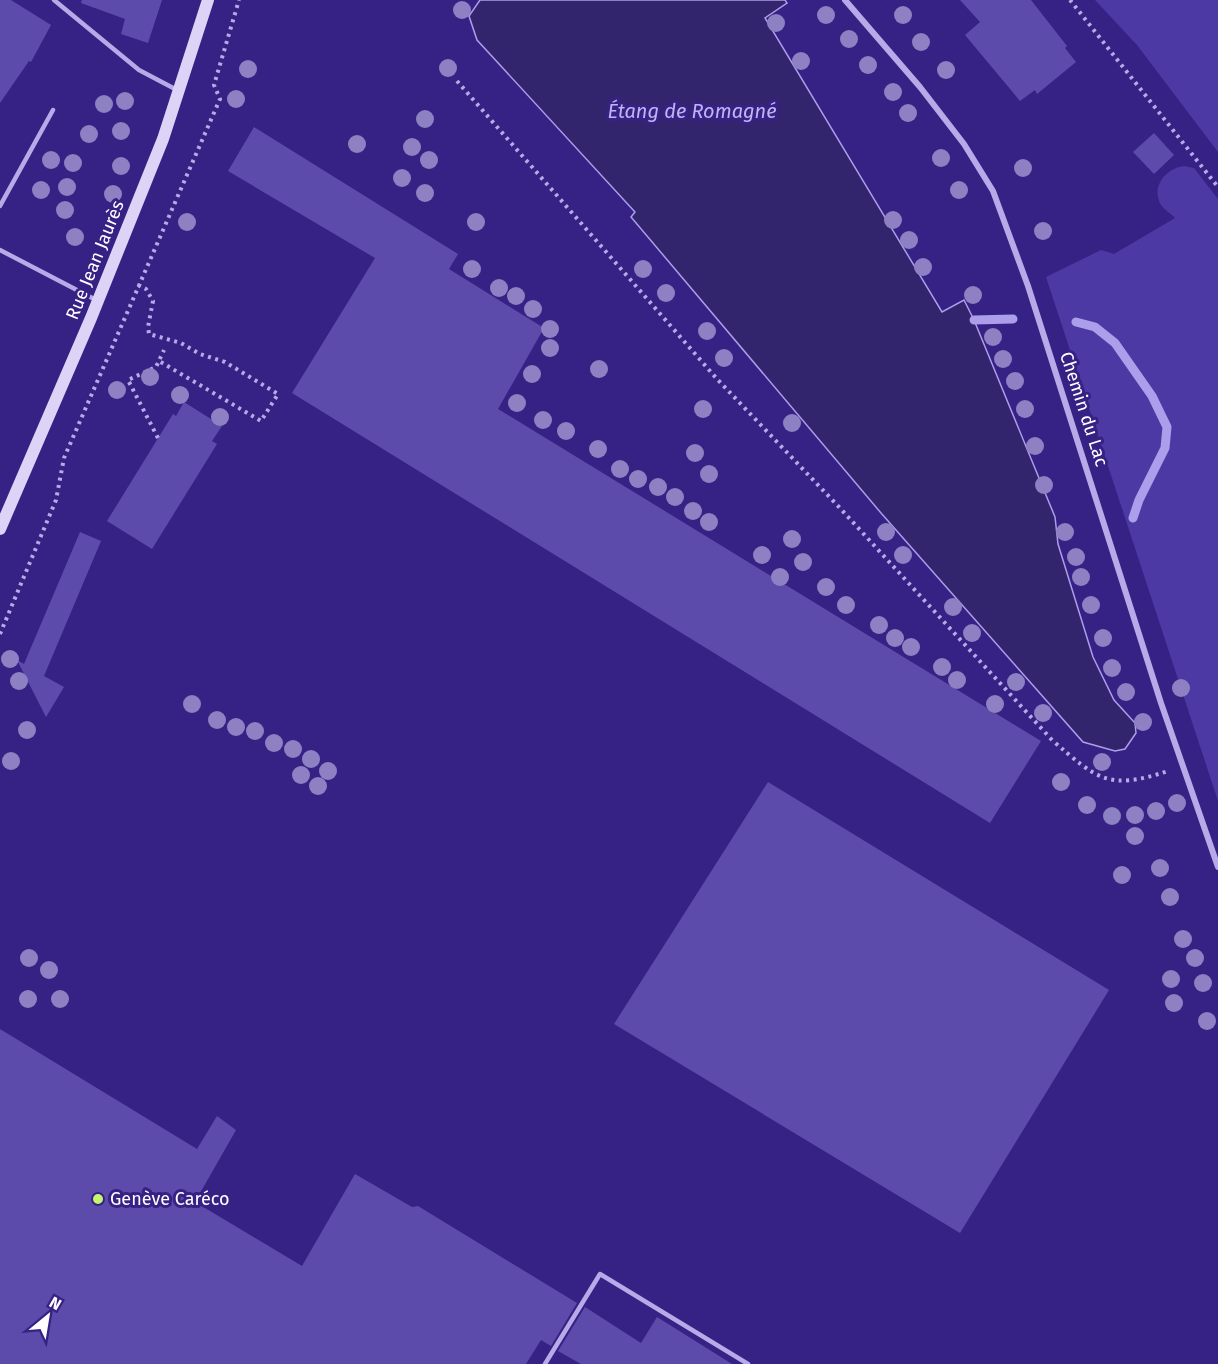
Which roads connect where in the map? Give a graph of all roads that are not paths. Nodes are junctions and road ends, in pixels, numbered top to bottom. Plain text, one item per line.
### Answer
1 (54, 0) edge
2 (208, 0) edge
3 (845, 0) edge
4 (179, 91) junction
5 (53, 110) dead end
6 (0, 206) edge
7 (0, 250) edge
8 (98, 301) junction
9 (0, 529) edge
10 (1218, 867) edge
11 (545, 1364) edge
12 (748, 1364) edge

1 - 4 lane
2 - 4 street, Rue Jean Jaurès
3 - 10 street, Chemin du Lac
4 - 8 street, Rue Jean Jaurès
5 - 6 lane
7 - 8 lane
8 - 9 street, Rue Jean Jaurès
11 - 12 lane

